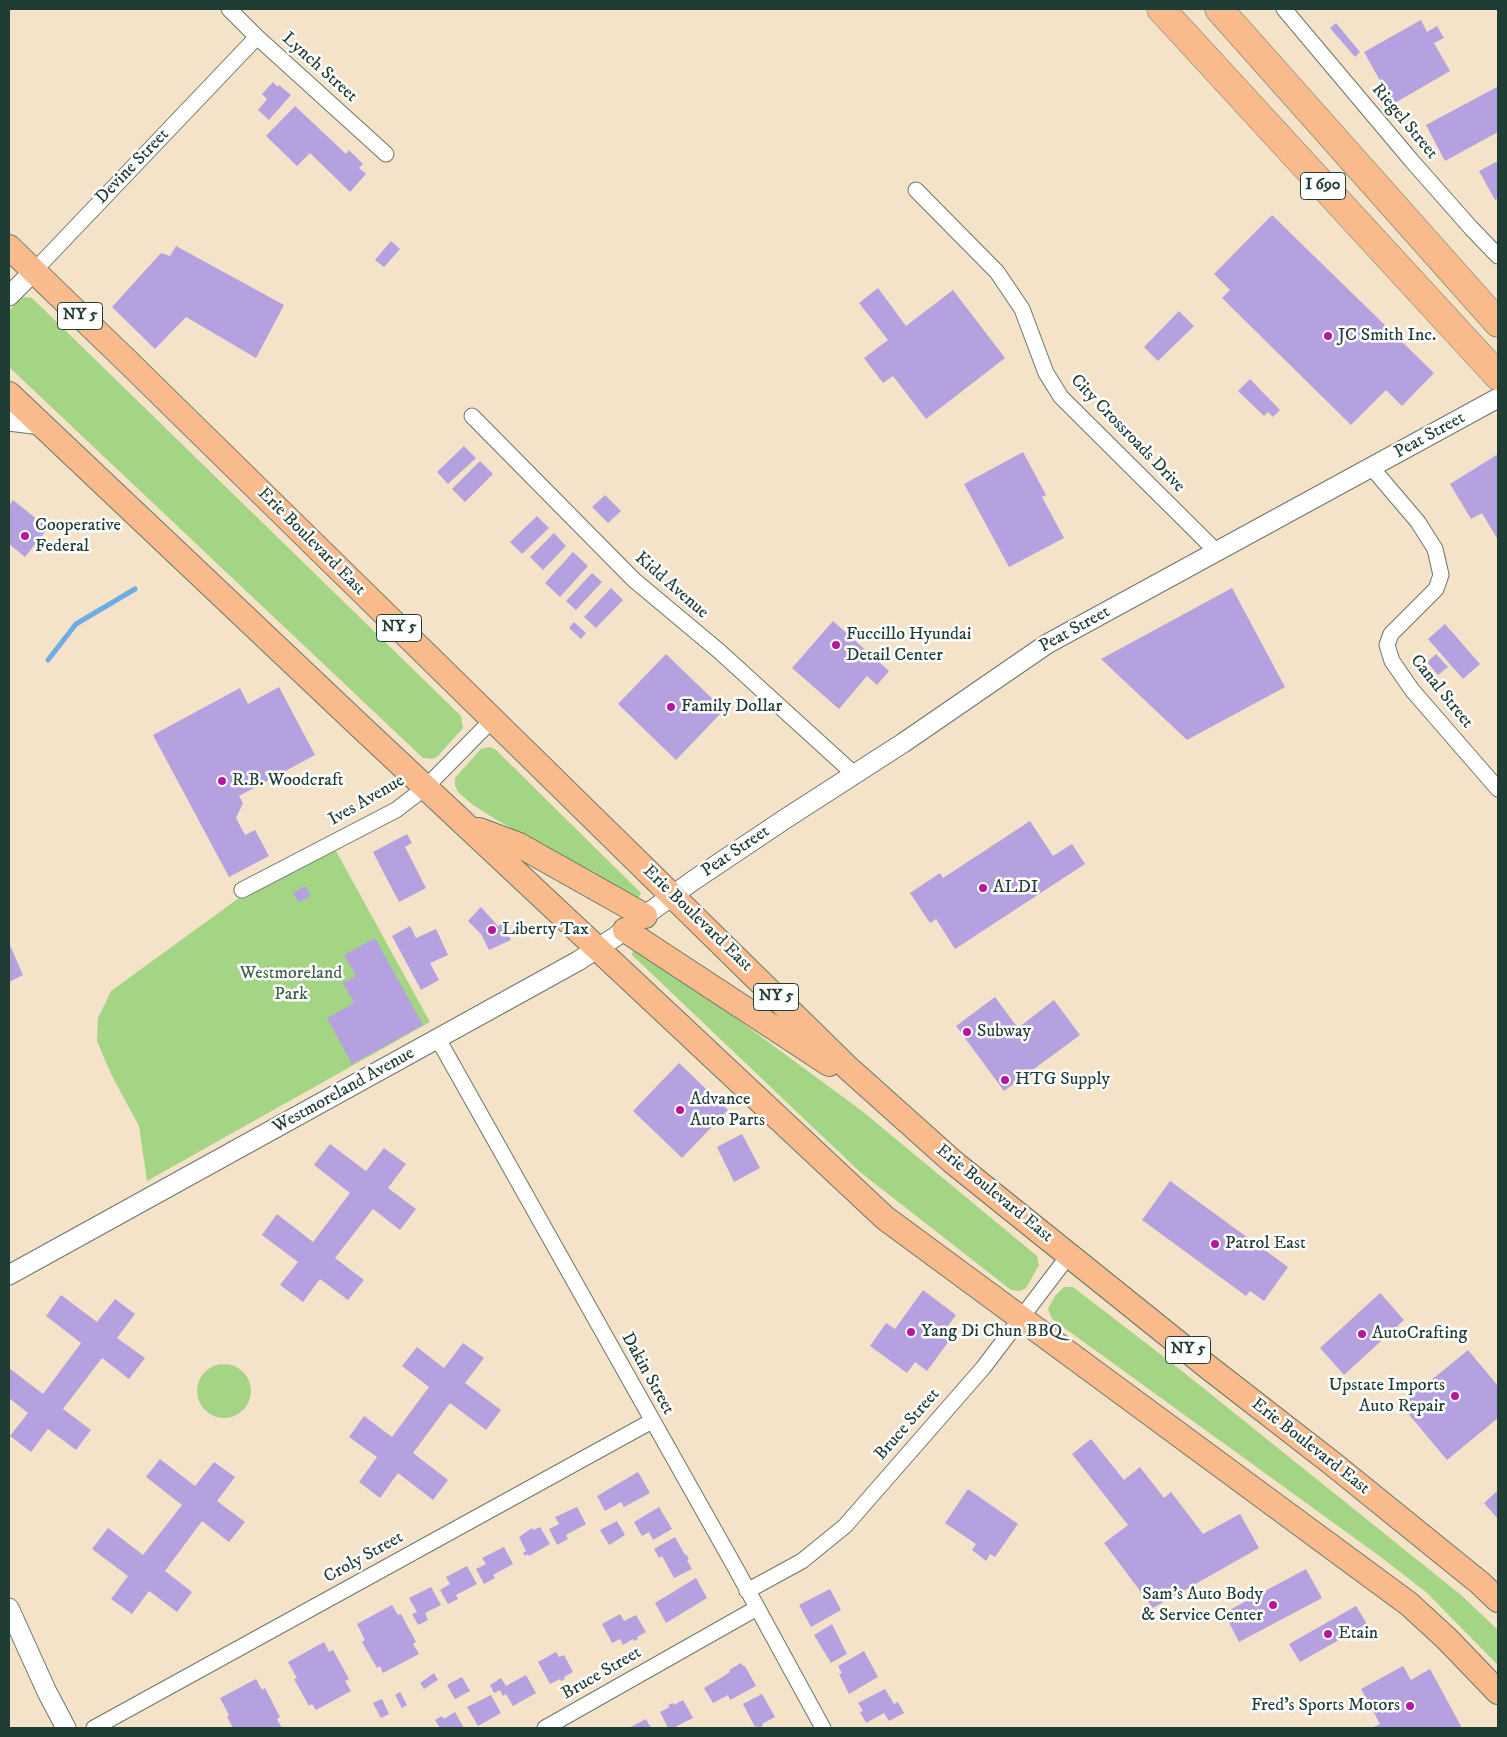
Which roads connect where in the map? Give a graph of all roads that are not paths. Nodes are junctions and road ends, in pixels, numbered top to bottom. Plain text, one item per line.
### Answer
1 (229, 9) edge
2 (1161, 9) edge
3 (1218, 9) edge
4 (1284, 9) edge
5 (257, 37) junction
6 (386, 154) dead end
7 (916, 190) dead end
8 (9, 247) edge
9 (1498, 256) edge
10 (34, 271) junction
11 (9, 296) edge
12 (1498, 323) edge
13 (1492, 369) edge
14 (9, 394) edge
15 (1498, 398) edge
16 (472, 416) dead end
17 (9, 421) edge
18 (41, 425) junction
19 (1372, 468) junction
20 (1217, 552) junction
21 (492, 720) junction
22 (854, 774) junction
23 (426, 787) junction
24 (1498, 789) edge
25 (468, 826) junction
26 (242, 890) dead end
27 (673, 896) junction
28 (645, 916) junction
29 (624, 930) junction
30 (597, 949) junction
31 (438, 1039) junction
32 (880, 1097) junction
33 (1069, 1255) junction
34 (9, 1275) edge
35 (1021, 1319) junction
36 (652, 1421) junction
37 (748, 1591) junction
38 (1498, 1600) edge
39 (9, 1608) edge
40 (757, 1608) junction
41 (1498, 1692) edge
42 (66, 1728) edge
43 (94, 1728) edge
44 (545, 1728) edge
45 (823, 1728) edge

1 - 5 street, Lynch Street
2 - 13 highway, I 690
3 - 12 highway, I 690
4 - 9 street, Riegel Street
5 - 6 street, Lynch Street
5 - 10 street, Devine Street
7 - 20 street, City Crossroads Drive
8 - 10 main road, Erie Boulevard East / NY 5
10 - 11 street, Devine Street
10 - 21 main road, Erie Boulevard East / NY 5
14 - 18 main road
15 - 19 street, Peat Street
16 - 22 street, Kidd Avenue
17 - 18 street
18 - 23 main road
19 - 20 street, Peat Street
19 - 24 street, Canal Street
20 - 22 street, Peat Street
21 - 23 street, Ives Avenue
21 - 27 main road, Erie Boulevard East / NY 5
22 - 27 street, Peat Street
23 - 25 main road
23 - 26 street, Ives Avenue
25 - 28 main road
25 - 30 main road
27 - 28 street, Westmoreland Avenue
27 - 32 main road, Erie Boulevard East / NY 5
28 - 29 street, Westmoreland Avenue
29 - 30 street, Westmoreland Avenue
29 - 32 main road
30 - 31 street, Westmoreland Avenue
30 - 35 main road
31 - 34 street, Westmoreland Avenue
31 - 36 street, Dakin Street
32 - 33 main road, Erie Boulevard East / NY 5
33 - 35 street, Bruce Street
33 - 38 main road, Erie Boulevard East / NY 5
35 - 37 street, Bruce Street
35 - 41 main road
36 - 37 street, Dakin Street
36 - 43 street, Croly Street
37 - 40 street, Dakin Street
39 - 42 street
40 - 44 street, Bruce Street
40 - 45 street, Dakin Street

